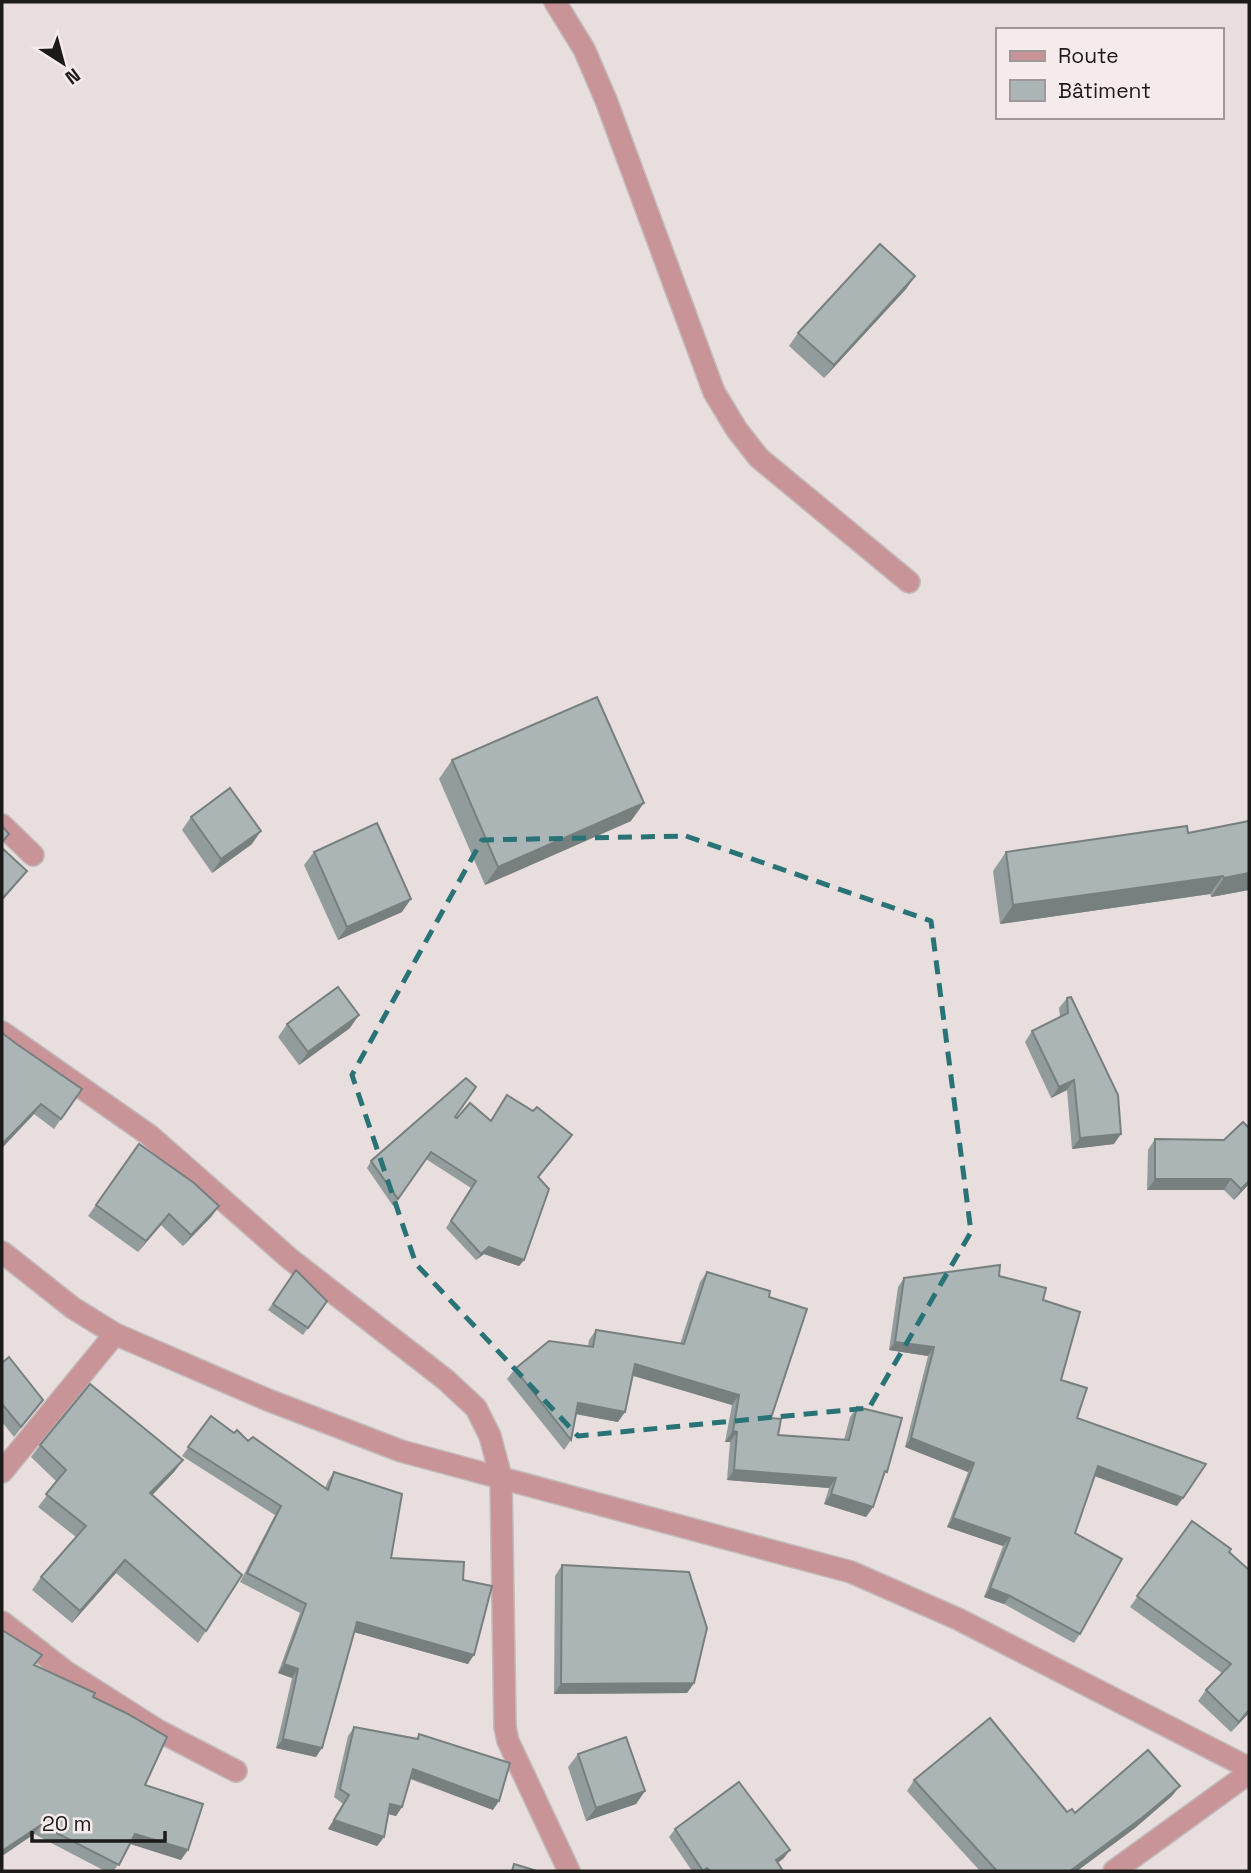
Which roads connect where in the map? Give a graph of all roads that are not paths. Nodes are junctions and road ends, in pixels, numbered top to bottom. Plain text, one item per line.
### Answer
1 (555, 2) edge
2 (909, 582) dead end
3 (2, 825) edge
4 (33, 855) dead end
5 (2, 1032) edge
6 (2, 1252) edge
7 (115, 1335) junction
8 (2, 1472) edge
9 (501, 1477) junction
10 (2, 1622) edge
11 (236, 1771) dead end
12 (1249, 1771) edge
13 (569, 1871) edge
14 (1114, 1871) edge

1 - 2 street
3 - 4 street
5 - 9 street
6 - 7 street
7 - 8 street
7 - 9 street
9 - 12 street
9 - 13 street
10 - 11 street
12 - 14 street

